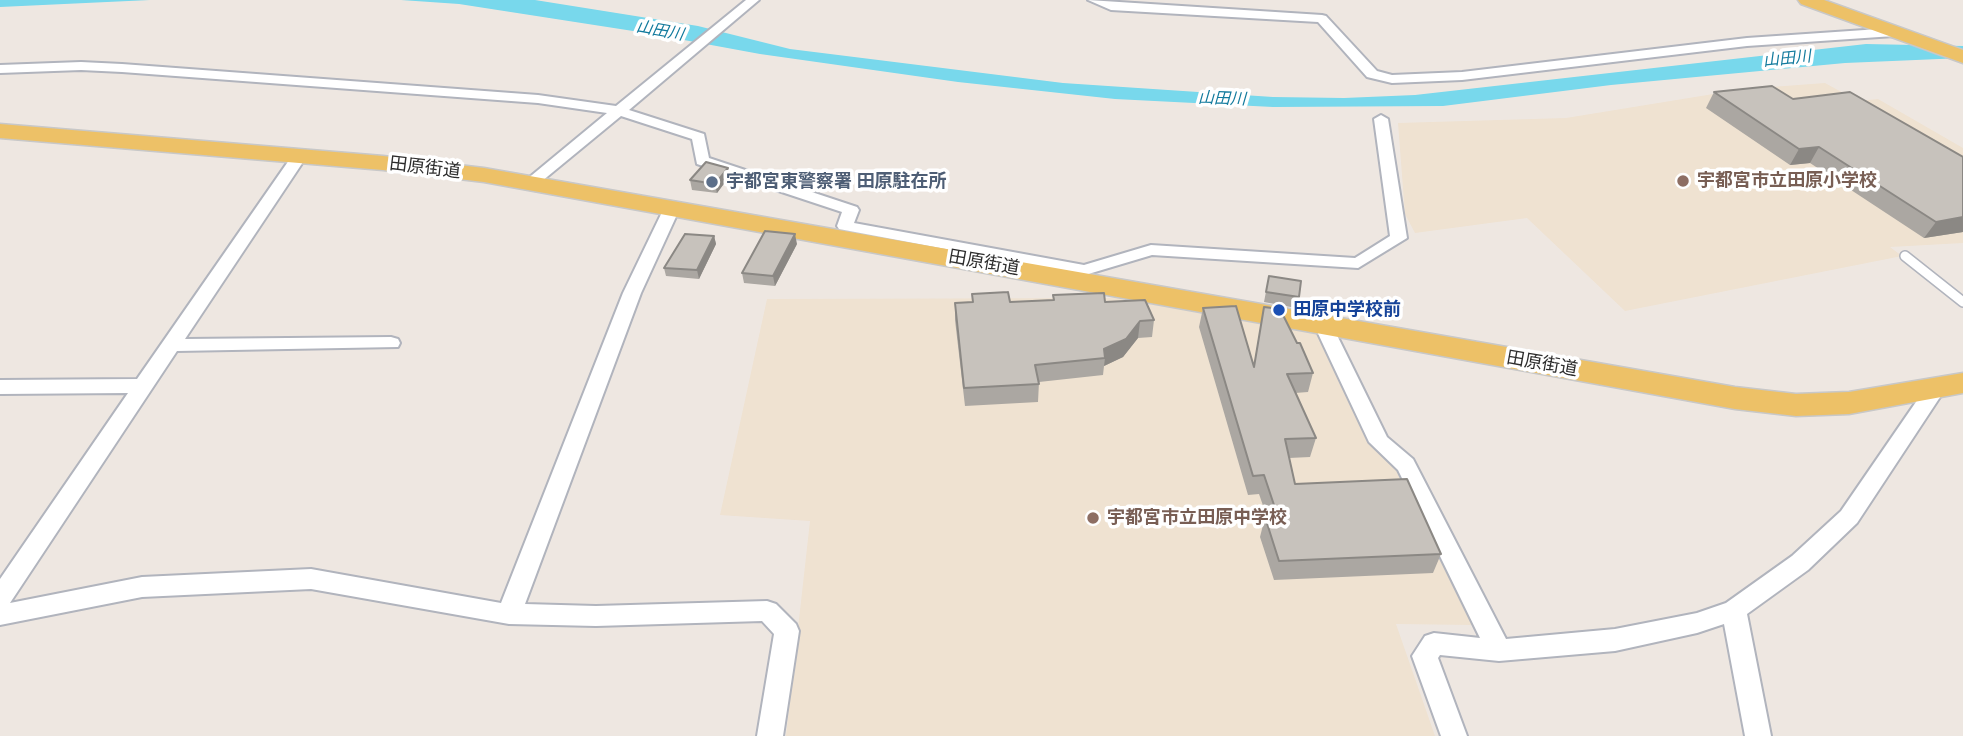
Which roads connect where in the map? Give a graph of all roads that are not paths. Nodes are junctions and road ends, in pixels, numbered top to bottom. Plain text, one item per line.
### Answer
1 (754, 0) edge
2 (1094, 0) edge
3 (1807, 0) edge
4 (1900, 34) junction
5 (1963, 57) edge
6 (0, 69) edge
7 (619, 111) junction
8 (1381, 119) dead end
9 (0, 131) edge
10 (299, 156) junction
11 (531, 183) junction
12 (671, 208) junction
13 (1905, 256) dead end
14 (1963, 302) edge
15 (1323, 325) junction
16 (391, 343) dead end
17 (171, 345) junction
18 (1963, 383) edge
19 (143, 386) junction
20 (0, 387) edge
21 (1936, 387) junction
22 (0, 598) edge
23 (1734, 610) junction
24 (509, 614) junction
25 (0, 615) edge
26 (1499, 650) junction
27 (770, 736) edge
28 (1454, 736) edge
29 (1758, 736) edge

1 - 7 street
2 - 4 street
3 - 4 main road
4 - 5 main road
6 - 7 street
7 - 8 street
7 - 11 street
9 - 10 main road, 田原街道
10 - 11 main road, 田原街道
10 - 17 street
11 - 12 main road, 田原街道
12 - 15 main road, 田原街道
12 - 24 street
13 - 14 lane
15 - 21 main road, 田原街道
15 - 26 street
16 - 17 street
17 - 19 street
18 - 21 main road, 田原街道
19 - 20 street
19 - 22 street
21 - 23 street
23 - 26 street
23 - 29 street
24 - 25 street
24 - 27 street
26 - 28 street

